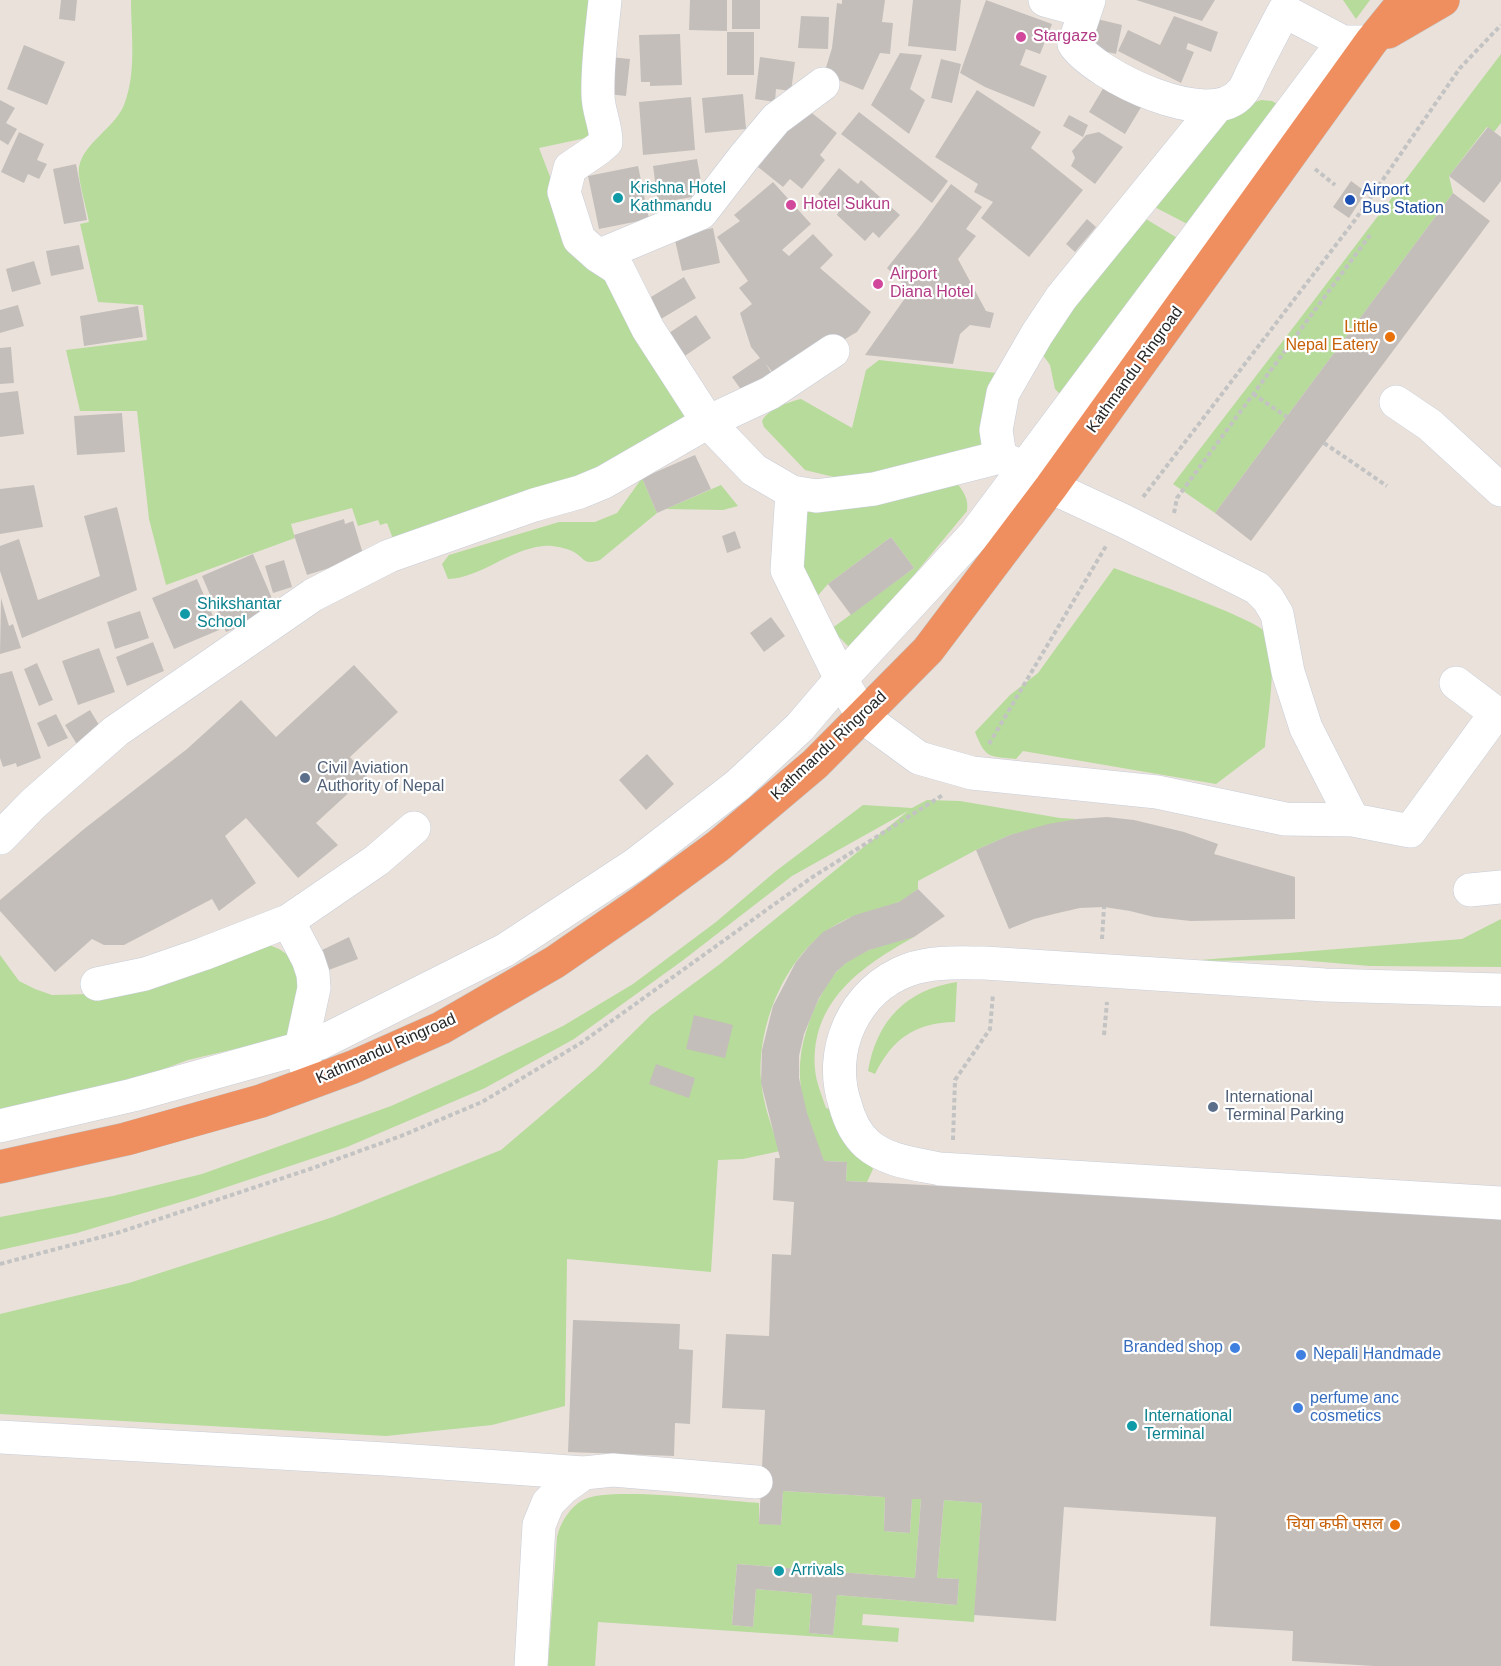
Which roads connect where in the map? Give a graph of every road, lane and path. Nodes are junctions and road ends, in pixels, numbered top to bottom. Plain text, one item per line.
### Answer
1 (605, 0) edge
2 (1045, 0) edge
3 (1405, 0) edge
4 (1443, 0) edge
5 (1087, 6) edge
6 (1289, 6) edge
7 (1357, 42) junction
8 (823, 84) dead end
9 (1217, 106) junction
10 (1370, 235) dead end
11 (598, 256) junction
12 (833, 351) dead end
13 (1253, 394) junction
14 (1396, 402) dead end
15 (1287, 417) dead end
16 (708, 422) junction
17 (1324, 443) dead end
18 (1012, 463) junction
19 (1387, 486) dead end
20 (1051, 487) junction
21 (1501, 490) edge
22 (792, 492) junction
23 (1155, 536) junction
24 (841, 679) junction
25 (1456, 682) dead end
26 (1498, 715) edge
27 (863, 717) junction
28 (1353, 820) junction
29 (414, 828) dead end
30 (0, 838) edge
31 (288, 921) junction
32 (97, 984) dead end
33 (1501, 990) edge
34 (993, 992) dead end
35 (1107, 1001) dead end
36 (1104, 1035) dead end
37 (301, 1048) junction
38 (310, 1082) junction
39 (0, 1126) edge
40 (953, 1149) dead end
41 (0, 1167) edge
42 (1501, 1203) edge
43 (0, 1437) edge
44 (584, 1473) junction
45 (756, 1482) dead end
46 (531, 1666) edge

1 - 11 street
2 - 5 street
3 - 7 highway, Kathmandu Ringroad
4 - 7 highway
5 - 9 street
6 - 7 street
6 - 9 street
7 - 18 street
7 - 20 highway, Kathmandu Ringroad
8 - 11 street
9 - 18 street
10 - 13 path
11 - 16 street
12 - 16 street
13 - 15 path
13 - 23 path
14 - 21 street
16 - 22 street
16 - 30 street
17 - 19 path
18 - 20 street
18 - 22 street
18 - 24 street
20 - 23 street
20 - 27 highway, Kathmandu Ringroad
22 - 24 street
23 - 28 street
24 - 27 street
24 - 37 street
25 - 26 street
26 - 28 street
27 - 28 street
27 - 38 highway, Kathmandu Ringroad
29 - 31 street
31 - 32 street
31 - 37 street
33 - 42 street
34 - 40 path
35 - 36 path
37 - 38 street
37 - 39 street
38 - 41 highway, Kathmandu Ringroad
43 - 44 street
44 - 45 street
44 - 46 street

